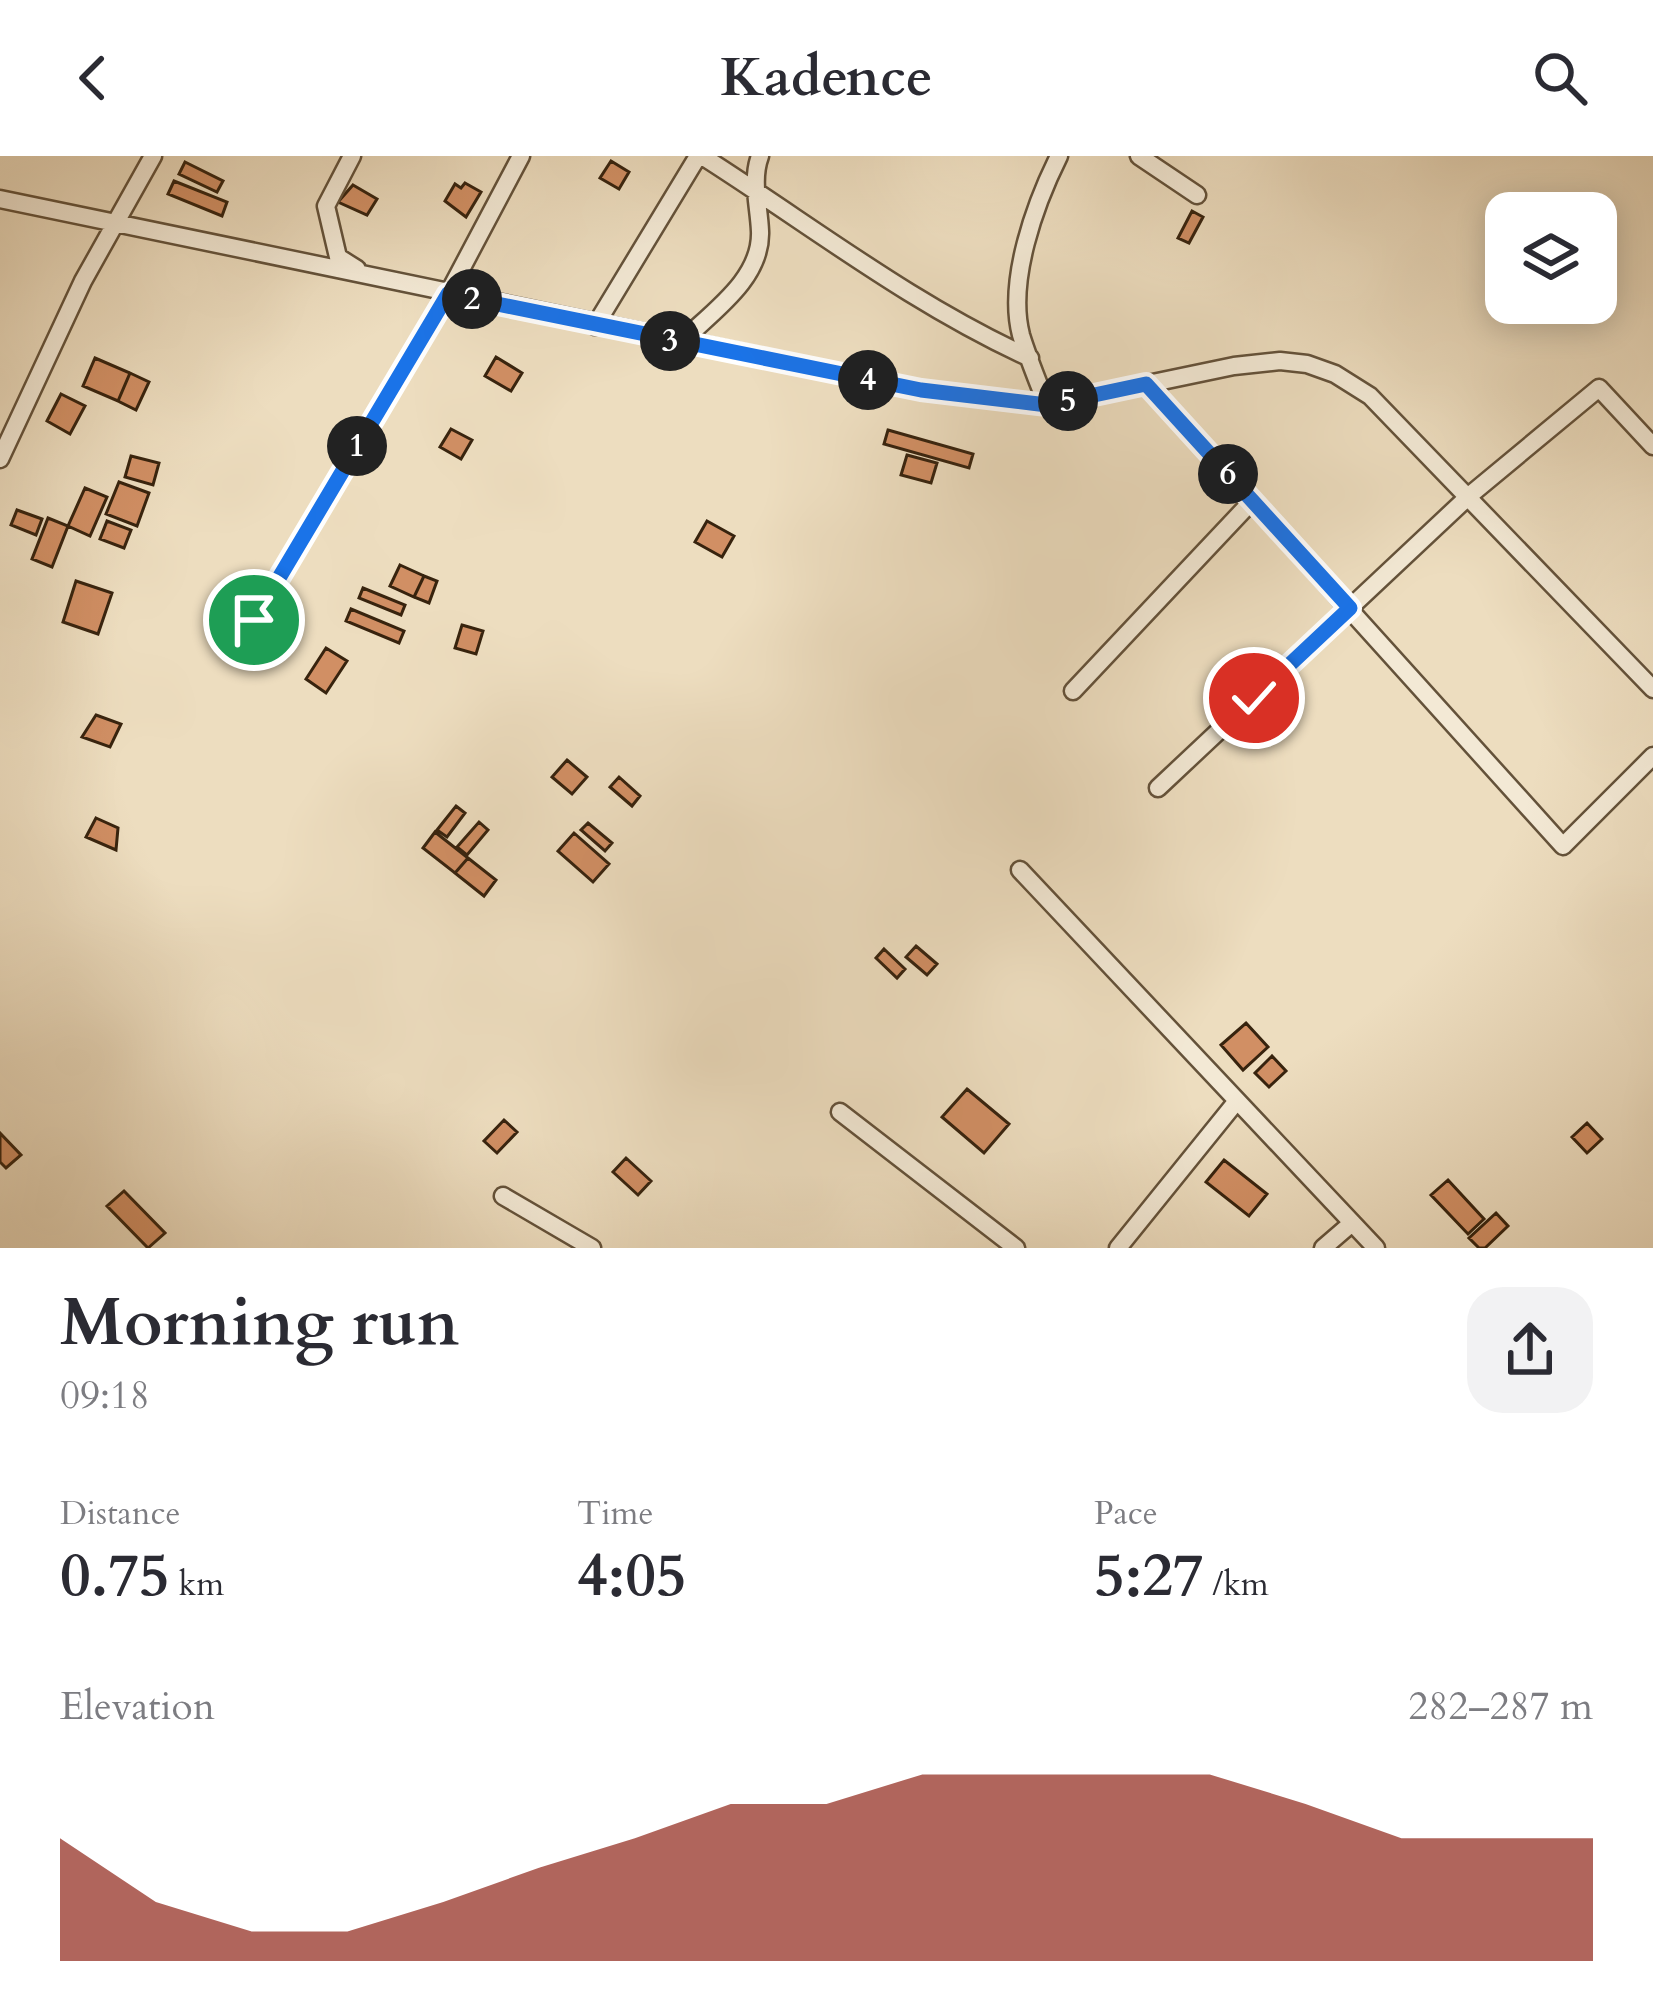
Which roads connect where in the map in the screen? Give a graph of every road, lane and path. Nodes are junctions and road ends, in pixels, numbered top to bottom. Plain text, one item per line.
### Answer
1 (153, 156) edge
2 (352, 156) edge
3 (700, 156) edge
4 (760, 156) edge
5 (1059, 156) edge
6 (1139, 156) edge
7 (512, 160) edge
8 (757, 192) junction
9 (1197, 195) dead end
10 (0, 199) edge
11 (114, 221) junction
12 (374, 278) junction
13 (448, 294) junction
14 (595, 326) junction
15 (680, 343) junction
16 (1030, 358) junction
17 (1146, 384) junction
18 (1047, 405) junction
19 (1653, 446) edge
20 (0, 459) edge
21 (1470, 495) junction
22 (1252, 501) junction
23 (1350, 608) junction
24 (254, 620) dead end
25 (1653, 689) edge
26 (1073, 691) dead end
27 (1653, 755) edge
28 (1159, 788) dead end
29 (1020, 870) dead end
30 (1236, 1102) junction
31 (840, 1112) dead end
32 (503, 1196) dead end
33 (1352, 1223) junction
34 (592, 1248) edge
35 (1016, 1248) edge
36 (1118, 1248) edge
37 (1323, 1248) edge
38 (1376, 1248) edge

1 - 11 street
2 - 12 street
3 - 8 street
3 - 14 street
4 - 8 street
5 - 16 street
6 - 9 street
7 - 13 street
8 - 15 street
8 - 16 street
10 - 11 street
11 - 12 street
11 - 20 street
12 - 13 street
13 - 14 street
13 - 24 street
14 - 15 street
15 - 18 street
16 - 18 street
17 - 18 street
17 - 21 street
17 - 22 street
19 - 21 street
21 - 23 street
21 - 25 street
22 - 23 street
22 - 26 street
23 - 27 street
23 - 28 street
29 - 30 street
30 - 33 street
30 - 36 street
31 - 35 street
32 - 34 street
33 - 37 street
33 - 38 street

